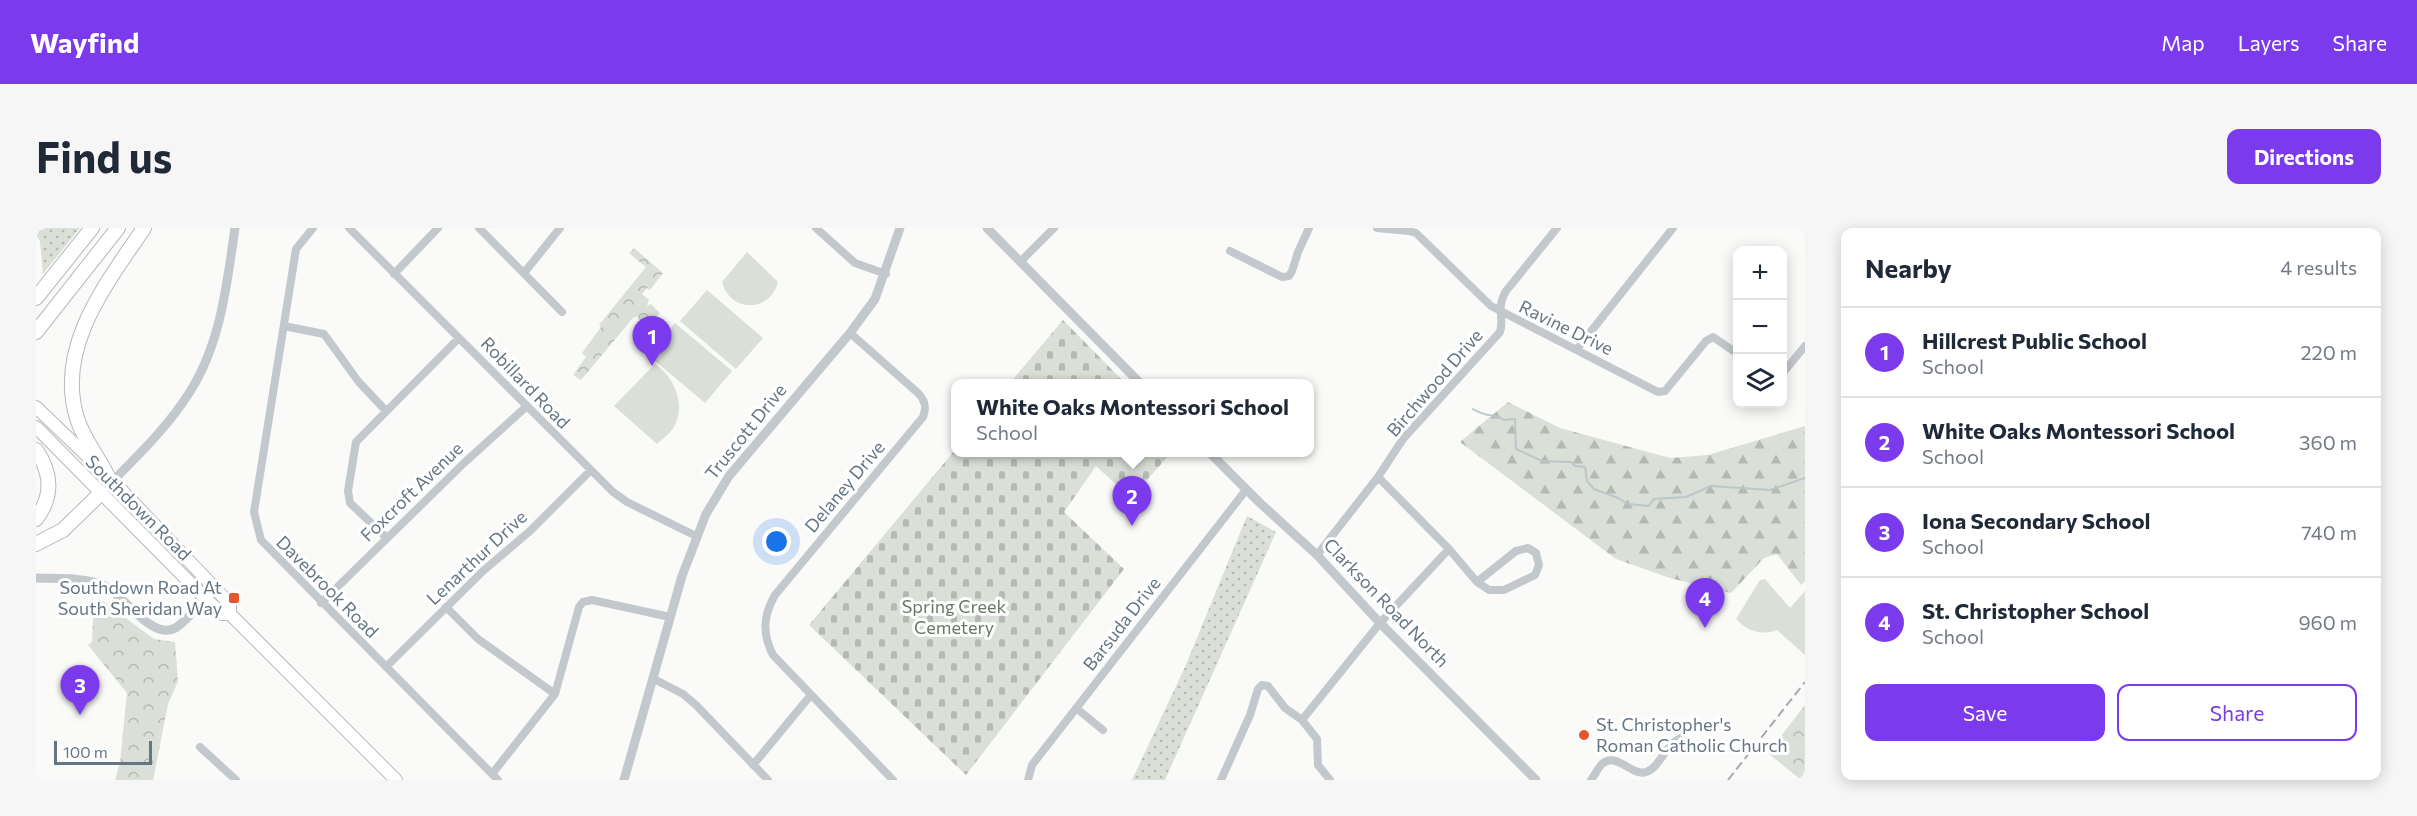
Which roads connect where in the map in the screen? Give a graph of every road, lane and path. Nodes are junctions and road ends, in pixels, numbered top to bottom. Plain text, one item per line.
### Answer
1 (92, 228) edge
2 (118, 228) edge
3 (144, 228) edge
4 (235, 228) edge
5 (313, 228) edge
6 (349, 228) edge
7 (438, 228) edge
8 (479, 228) edge
9 (560, 228) edge
10 (816, 228) edge
11 (900, 228) edge
12 (987, 228) edge
13 (1054, 228) edge
14 (1309, 228) edge
15 (1377, 228) edge
16 (1557, 228) edge
17 (1673, 228) edge
18 (1230, 251) dead end
19 (1020, 262) junction
20 (524, 273) junction
21 (394, 274) junction
22 (886, 274) junction
23 (36, 298) edge
24 (562, 312) dead end
25 (1499, 312) junction
26 (284, 326) junction
27 (36, 333) edge
28 (850, 333) junction
29 (459, 338) junction
30 (1805, 346) edge
31 (1577, 349) junction
32 (1733, 351) edge
33 (1787, 368) edge
34 (1136, 379) edge
35 (527, 406) junction
36 (36, 407) edge
37 (386, 411) junction
38 (36, 427) edge
39 (36, 450) edge
40 (1213, 457) edge
41 (590, 471) junction
42 (1378, 477) junction
43 (110, 478) junction
44 (1246, 490) junction
45 (101, 493) junction
46 (36, 519) edge
47 (696, 536) junction
48 (386, 537) junction
49 (36, 544) edge
50 (1449, 549) junction
51 (1317, 555) junction
52 (36, 579) edge
53 (1477, 582) junction
54 (216, 588) junction
55 (206, 599) junction
56 (321, 603) junction
57 (446, 607) junction
58 (230, 614) junction
59 (670, 617) junction
60 (1380, 623) junction
61 (386, 667) junction
62 (654, 679) junction
63 (555, 694) junction
64 (810, 696) junction
65 (1076, 708) junction
66 (1302, 720) junction
67 (1104, 730) dead end
68 (1683, 736) dead end
69 (200, 747) dead end
70 (753, 765) junction
71 (495, 777) edge
72 (230, 778) edge
73 (396, 780) edge
74 (624, 780) edge
75 (768, 780) edge
76 (893, 780) edge
77 (1028, 780) edge
78 (1221, 780) edge
79 (1330, 780) edge
80 (1536, 780) edge
81 (1591, 780) edge

1 - 23 highway
2 - 27 highway
3 - 43 highway
4 - 43 street
5 - 26 street, Davebrook Road
6 - 21 street, Robillard Road
7 - 21 street
8 - 20 street
9 - 20 street
10 - 22 street
11 - 22 street, Truscott Drive
12 - 19 street
13 - 19 street
14 - 18 street
15 - 25 street, Ravine Drive
16 - 25 street, Birchwood Drive
17 - 31 street
19 - 34 street
20 - 24 street
21 - 29 street, Robillard Road
22 - 28 street, Truscott Drive
25 - 31 street, Ravine Drive
25 - 42 street, Birchwood Drive
26 - 37 street
26 - 56 street, Davebrook Road
28 - 47 street, Truscott Drive
28 - 64 street, Delaney Drive
29 - 35 street, Robillard Road
29 - 37 street
30 - 33 street
31 - 32 street, Ravine Drive
35 - 41 street, Robillard Road
35 - 48 street, Foxcroft Avenue
36 - 43 main road, Southdown Road
37 - 48 street
38 - 45 main road, Southdown Road
39 - 46 highway
40 - 44 street, Clarkson Road North
41 - 47 street, Robillard Road
41 - 57 street, Lenarthur Drive
42 - 50 street
42 - 51 street, Birchwood Drive
43 - 45 street
43 - 54 main road, Southdown Road
44 - 51 street, Clarkson Road North
44 - 65 street, Barsuda Drive
45 - 49 highway
45 - 55 main road, Southdown Road
47 - 59 street, Truscott Drive
48 - 56 street, Foxcroft Avenue
50 - 53 street
50 - 60 street
51 - 60 street, Clarkson Road North
52 - 55 street
53 - 53 street
54 - 55 street
54 - 58 main road, Southdown Road
55 - 58 main road, Southdown Road
56 - 61 street, Davebrook Road
57 - 61 street, Lenarthur Drive
57 - 63 street
58 - 73 main road, Southdown Road
59 - 62 street, Truscott Drive
59 - 63 street
60 - 66 street
60 - 80 street, Clarkson Road North
61 - 71 street, Davebrook Road
62 - 70 street
62 - 74 street, Truscott Drive
63 - 71 street
64 - 70 street
64 - 76 street, Delaney Drive
65 - 67 street
65 - 77 street, Barsuda Drive
66 - 78 street
66 - 79 street
68 - 81 street
69 - 72 street
70 - 75 street

